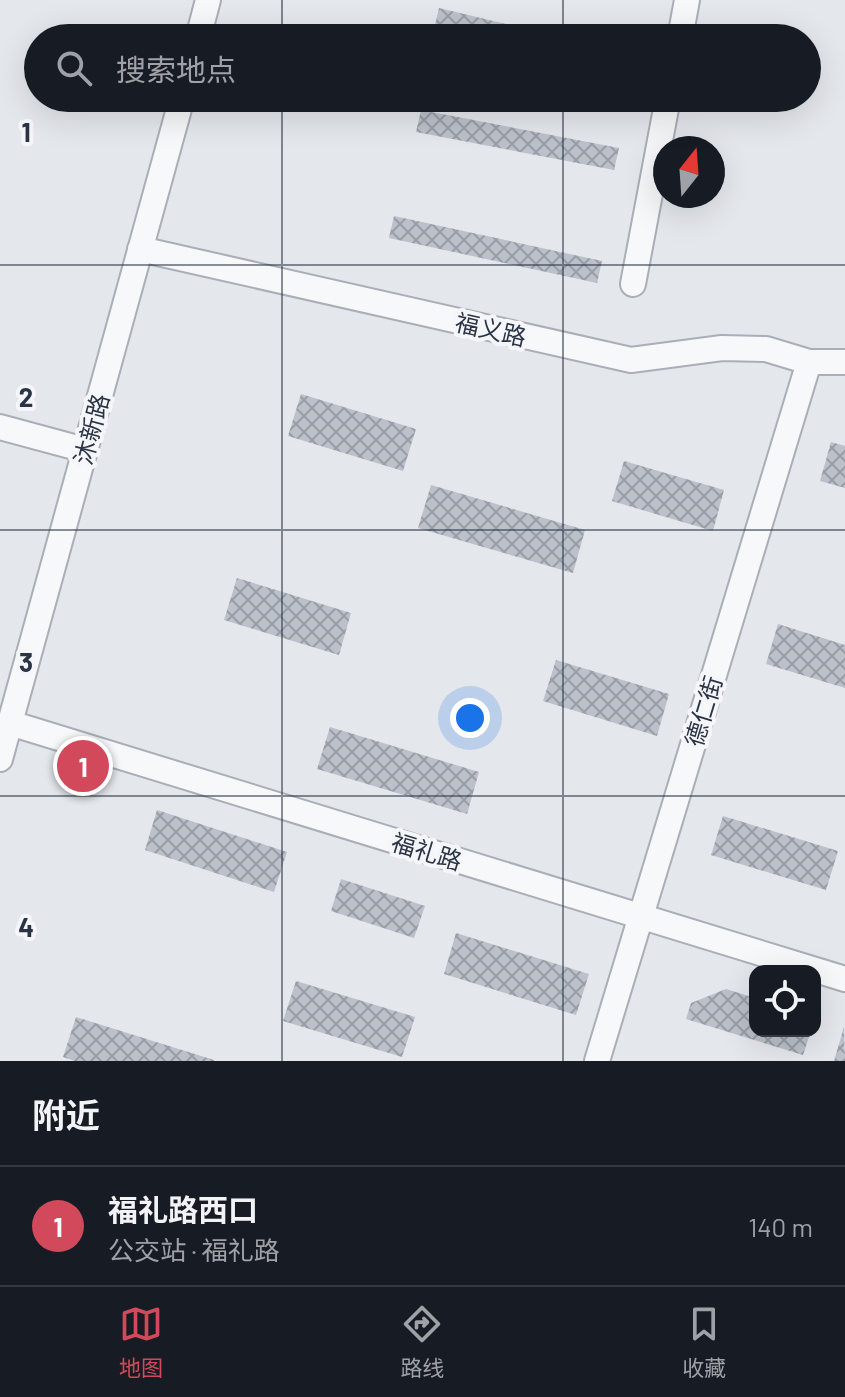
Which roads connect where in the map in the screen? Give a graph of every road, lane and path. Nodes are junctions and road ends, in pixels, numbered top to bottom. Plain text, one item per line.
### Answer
1 (208, 0) edge
2 (687, 0) edge
3 (202, 24) edge
4 (683, 24) edge
5 (178, 112) edge
6 (665, 112) edge
7 (140, 249) junction
8 (633, 284) dead end
9 (809, 362) junction
10 (845, 362) edge
11 (0, 427) edge
12 (85, 450) junction
13 (10, 723) junction
14 (0, 759) edge
15 (641, 917) junction
16 (845, 979) edge
17 (597, 1061) edge

1 - 3 street
2 - 4 street
5 - 7 street, 沐新路
6 - 8 street
7 - 9 street, 福义路
7 - 12 street, 沐新路
9 - 10 street, 福义路
9 - 15 street, 德仁街
11 - 12 street
12 - 13 street, 沐新路
13 - 14 street, 沐新路
13 - 15 street, 福礼路
15 - 16 street, 福礼路
15 - 17 street, 德仁街

